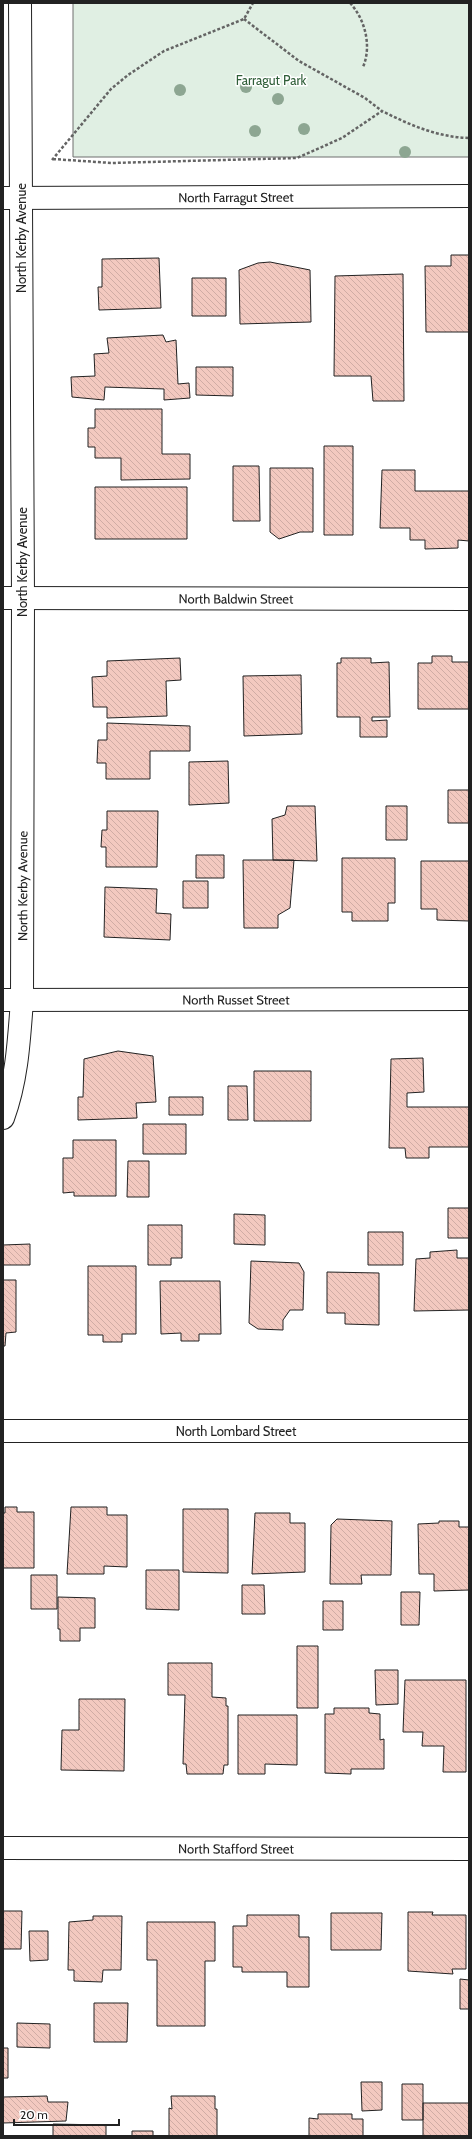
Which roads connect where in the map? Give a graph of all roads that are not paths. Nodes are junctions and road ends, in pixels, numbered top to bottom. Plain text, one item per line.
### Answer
1 (20, 3) edge
2 (469, 196) edge
3 (12, 198) edge
4 (13, 598) edge
5 (469, 599) edge
6 (469, 999) edge
7 (12, 1000) edge
8 (3, 1118) edge
9 (3, 1431) edge
10 (469, 1431) edge
11 (3, 1848) edge
12 (469, 1849) edge

1 - 3 street, North Kerby Avenue
2 - 3 street, North Farragut Street
3 - 4 street, North Kerby Avenue
4 - 5 street, North Baldwin Street
4 - 7 street, North Kerby Avenue
6 - 7 street, North Russet Street
7 - 8 street, North Kerby Avenue
9 - 10 street, North Lombard Street
11 - 12 street, North Stafford Street

